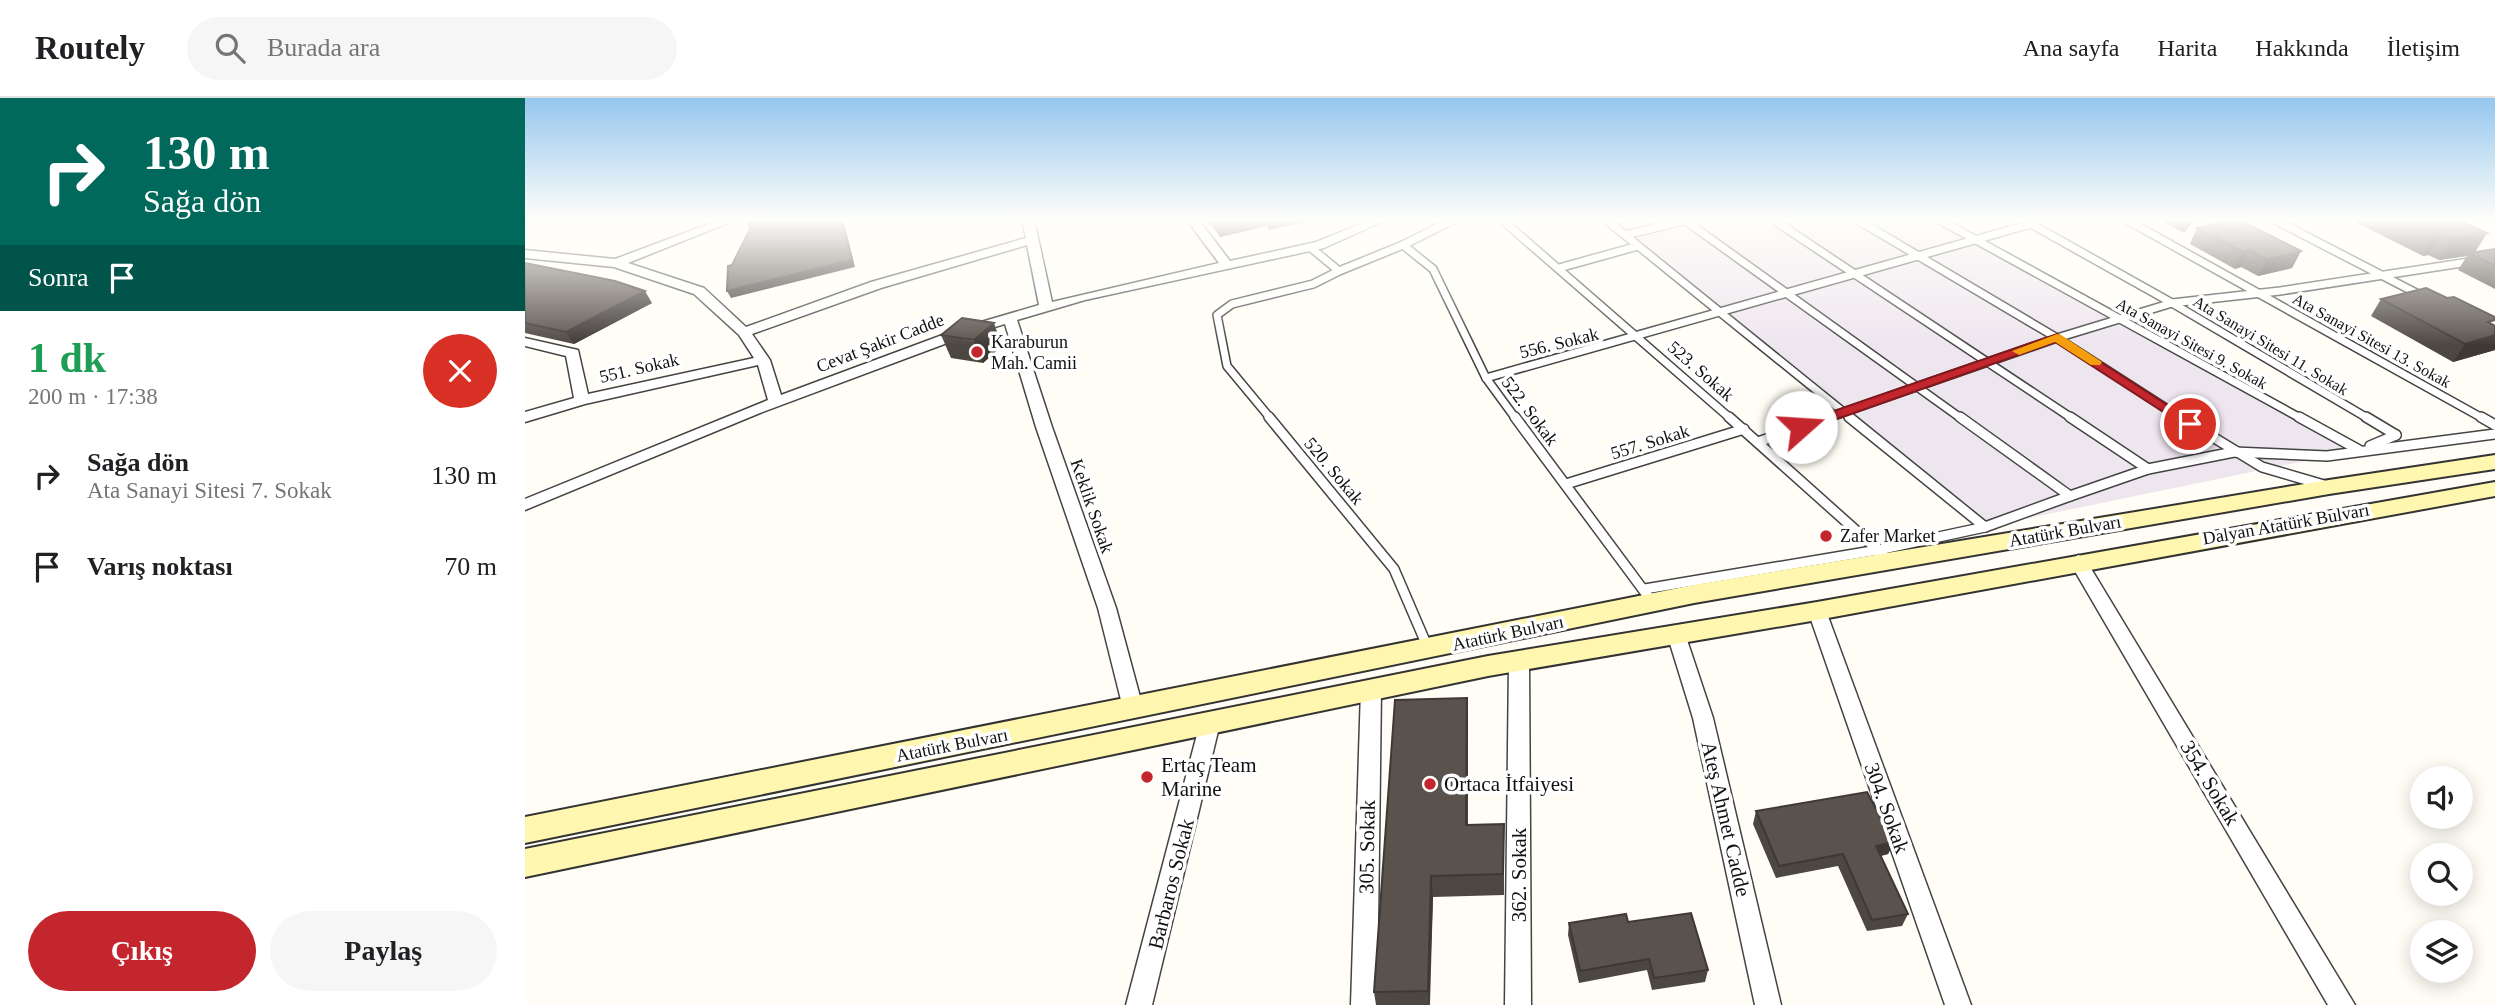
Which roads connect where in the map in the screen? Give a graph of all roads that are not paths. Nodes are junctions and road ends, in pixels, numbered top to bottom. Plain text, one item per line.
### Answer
1 (599, 261) edge
2 (620, 261) edge
3 (958, 261) edge
4 (1037, 261) edge
5 (1224, 261) edge
6 (1251, 261) edge
7 (1327, 261) edge
8 (1363, 261) edge
9 (1423, 261) edge
10 (1551, 261) edge
11 (1583, 261) edge
12 (1657, 261) edge
13 (1744, 261) edge
14 (1836, 261) edge
15 (1900, 261) edge
16 (1928, 261) edge
17 (2015, 261) edge
18 (2098, 261) edge
19 (2202, 261) edge
20 (2355, 261) edge
21 (2473, 261) edge
22 (616, 263) junction
23 (1228, 267) junction
24 (1559, 268) junction
25 (1339, 271) junction
26 (1855, 274) junction
27 (2381, 275) junction
28 (1786, 293) junction
29 (2259, 293) junction
30 (2426, 298) edge
31 (2172, 303) junction
32 (1047, 307) junction
33 (1720, 312) junction
34 (1010, 318) junction
35 (2119, 319) junction
36 (744, 332) junction
37 (2057, 338) junction
38 (1640, 339) junction
39 (525, 342) edge
40 (763, 360) junction
41 (1988, 362) junction
42 (1486, 378) junction
43 (1917, 387) junction
44 (582, 400) junction
45 (776, 402) junction
46 (1843, 412) junction
47 (525, 417) edge
48 (2495, 425) edge
49 (1744, 429) junction
50 (2495, 434) edge
51 (1758, 442) junction
52 (2359, 450) junction
53 (2234, 452) junction
54 (2495, 462) edge
55 (2148, 469) junction
56 (1566, 484) junction
57 (2329, 487) junction
58 (2495, 489) edge
59 (2070, 496) junction
60 (525, 505) edge
61 (1985, 527) junction
62 (1884, 556) junction
63 (2078, 561) junction
64 (1649, 596) junction
65 (1817, 611) junction
66 (1676, 635) junction
67 (1428, 649) junction
68 (1519, 661) junction
69 (1371, 690) junction
70 (1133, 708) junction
71 (1210, 723) junction
72 (525, 830) edge
73 (525, 863) edge
74 (1139, 1005) edge
75 (1364, 1005) edge
76 (1518, 1005) edge
77 (1768, 1005) edge
78 (1958, 1005) edge
79 (2341, 1005) edge

1 - 22 street
2 - 22 street
3 - 36 street
4 - 32 street
5 - 23 street
6 - 23 street, Cevat Şakir Cadde
7 - 25 lane
8 - 25 lane
9 - 42 lane, 522. Sokak
10 - 24 lane, 523. Sokak
11 - 24 lane
12 - 33 lane
13 - 28 lane
14 - 26 lane
15 - 26 lane, 556. Sokak
16 - 37 lane
17 - 35 lane, Ata Sanayi Sitesi 9. Sokak
18 - 31 lane, Ata Sanayi Sitesi 11. Sokak
19 - 29 lane, Ata Sanayi Sitesi 13. Sokak
20 - 27 lane
21 - 27 lane
22 - 36 street
23 - 32 street, Cevat Şakir Cadde
24 - 38 lane, 523. Sokak
25 - 67 lane, 520. Sokak
26 - 28 lane, 556. Sokak
26 - 41 lane
27 - 29 lane
27 - 30 lane
28 - 33 lane, 556. Sokak
28 - 43 lane
29 - 31 lane
29 - 48 lane, Ata Sanayi Sitesi 13. Sokak
31 - 35 lane
31 - 52 lane, Ata Sanayi Sitesi 11. Sokak
32 - 34 street, Cevat Şakir Cadde
33 - 38 lane, 556. Sokak
33 - 46 lane
34 - 45 street, Cevat Şakir Cadde
34 - 70 street, Keklik Sokak
35 - 37 lane
35 - 52 lane, Ata Sanayi Sitesi 9. Sokak
36 - 40 street
37 - 41 lane
37 - 53 lane
38 - 42 lane, 556. Sokak
38 - 49 lane, 523. Sokak
39 - 44 street
40 - 44 street, 551. Sokak
40 - 45 street
41 - 43 lane
41 - 55 lane
42 - 56 lane, 522. Sokak
43 - 46 lane
43 - 59 lane
44 - 47 street, 551. Sokak
45 - 60 street, Cevat Şakir Cadde
46 - 51 lane
46 - 61 lane
49 - 51 lane, 523. Sokak
49 - 56 lane, 557. Sokak
50 - 52 lane
51 - 62 lane, 523. Sokak
52 - 53 lane
53 - 55 lane
53 - 57 lane
54 - 57 main road, Atatürk Bulvarı
55 - 59 lane
56 - 64 lane, 522. Sokak
57 - 62 main road, Atatürk Bulvarı
58 - 63 main road, Dalyan Atatürk Bulvarı
59 - 61 lane
61 - 62 lane
62 - 64 main road, Atatürk Bulvarı
63 - 65 main road, Atatürk Bulvarı
63 - 79 street, 354. Sokak
64 - 67 main road, Atatürk Bulvarı
65 - 66 main road, Atatürk Bulvarı
65 - 78 street, 304. Sokak
66 - 68 main road, Atatürk Bulvarı
66 - 77 street, Ateş Ahmet Cadde
67 - 70 main road, Atatürk Bulvarı
68 - 69 main road, Atatürk Bulvarı
68 - 76 street, 362. Sokak
69 - 71 main road, Atatürk Bulvarı
69 - 75 street, 305. Sokak
70 - 72 main road, Atatürk Bulvarı
71 - 73 main road, Atatürk Bulvarı
71 - 74 street, Barbaros Sokak

